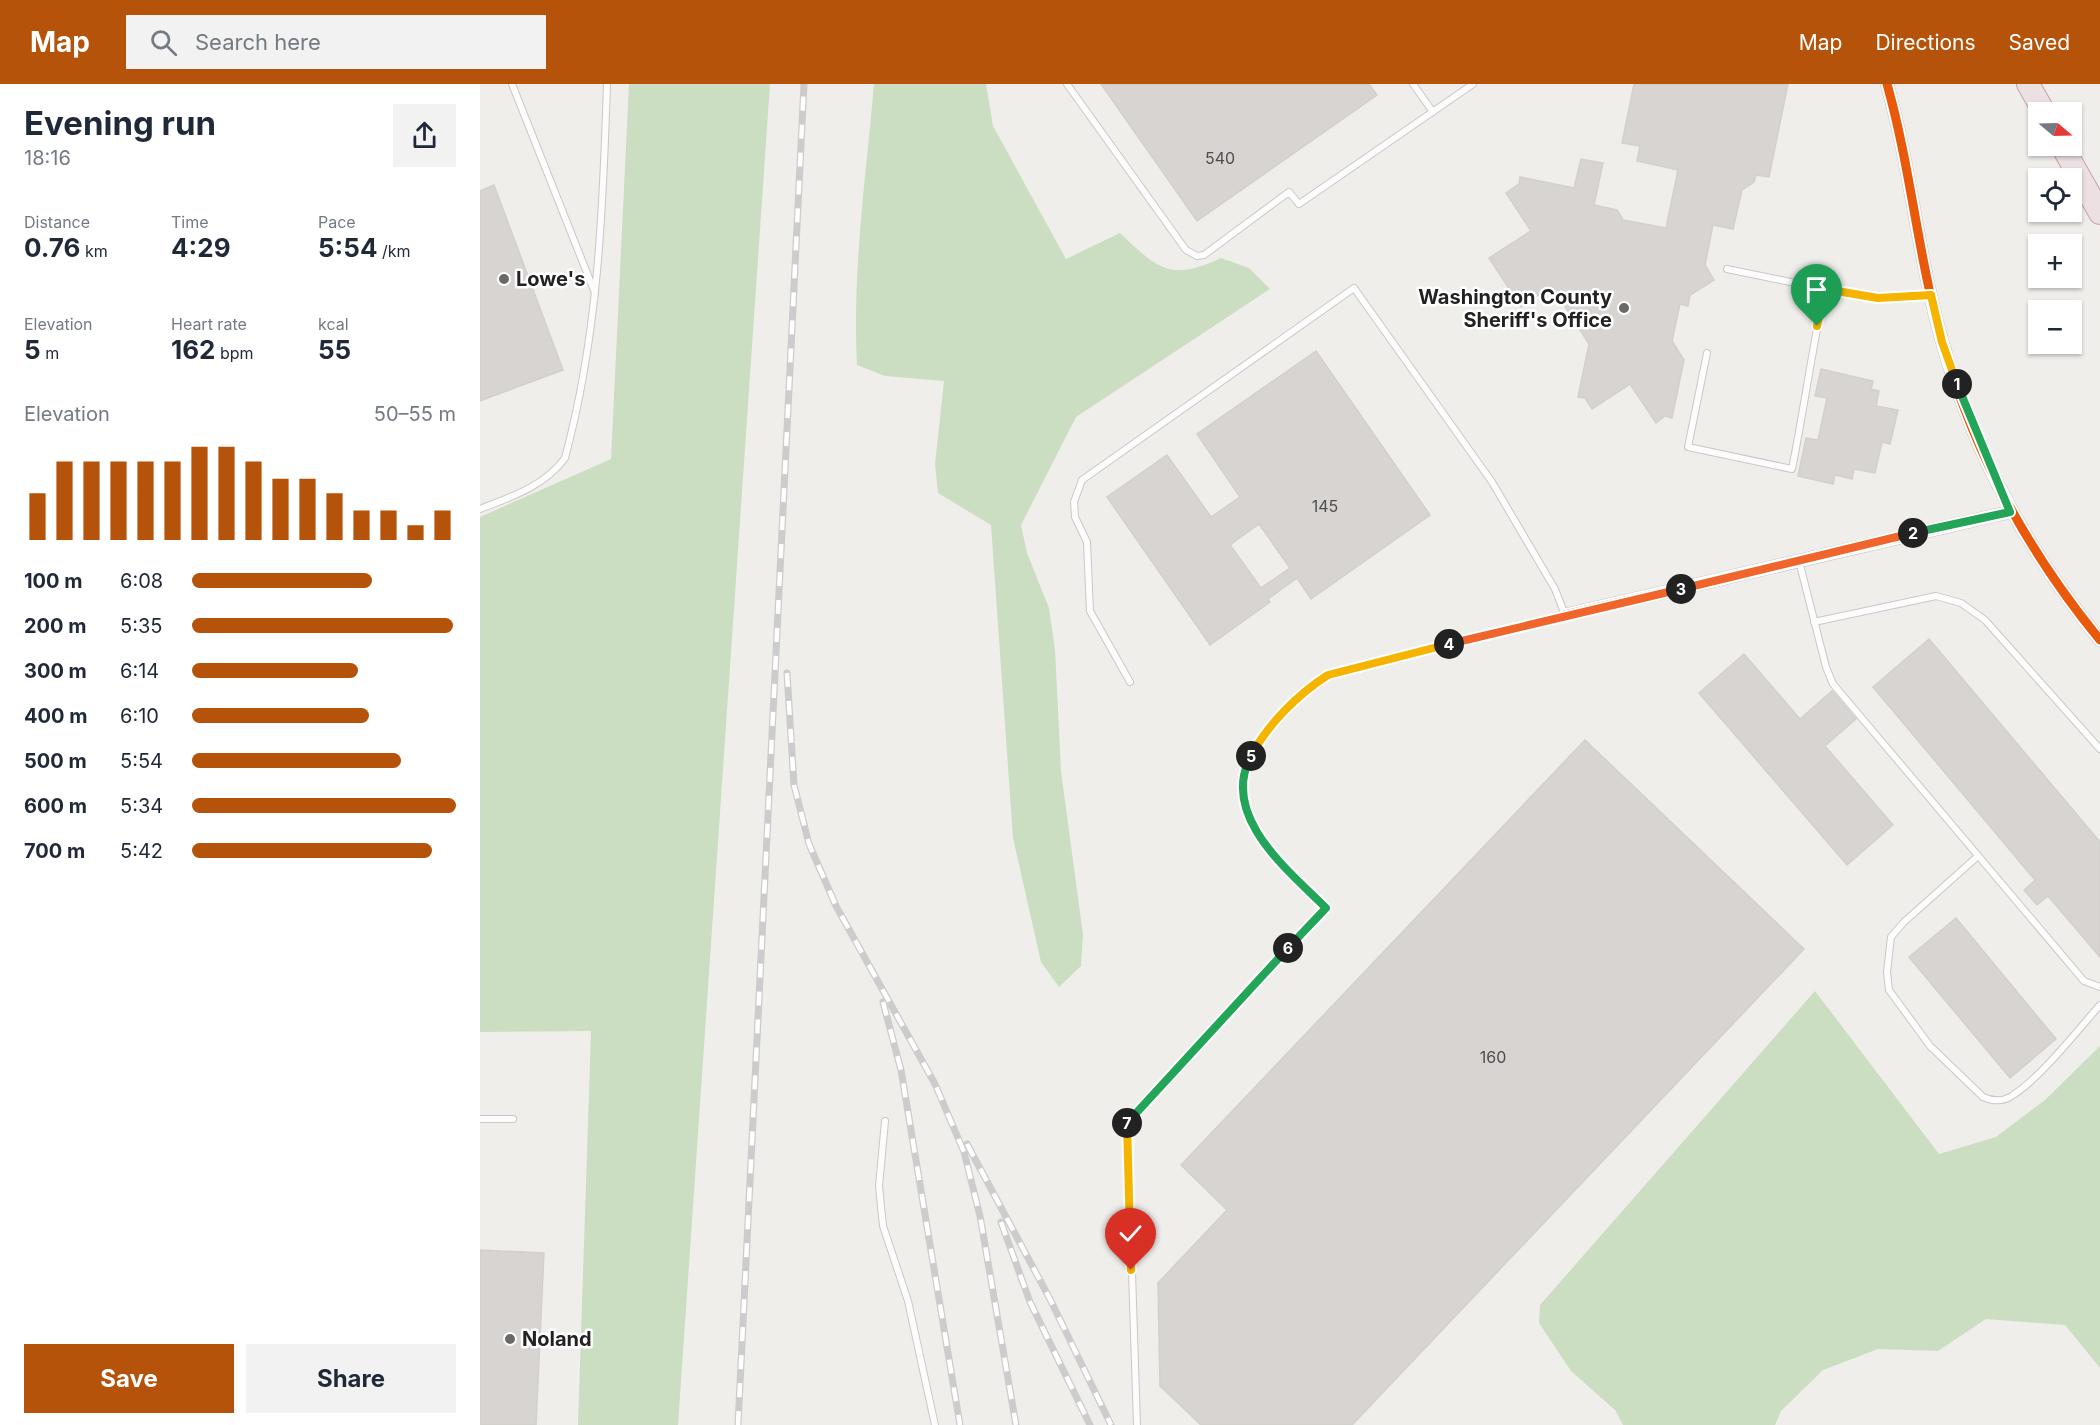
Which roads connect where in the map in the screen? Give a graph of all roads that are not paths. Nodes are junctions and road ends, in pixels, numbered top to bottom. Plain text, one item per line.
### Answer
1 (512, 84) edge
2 (607, 84) edge
3 (1067, 84) edge
4 (1413, 84) edge
5 (1473, 84) edge
6 (1887, 84) edge
7 (2028, 84) edge
8 (2038, 102) edge
9 (1433, 112) junction
10 (2068, 156) edge
11 (2100, 213) edge
12 (1726, 268) dead end
13 (1825, 289) junction
14 (596, 294) junction
15 (1931, 295) junction
16 (1707, 353) dead end
17 (480, 509) edge
18 (2010, 512) junction
19 (1798, 560) junction
20 (1565, 615) junction
21 (1814, 622) junction
22 (2100, 640) edge
23 (1130, 682) dead end
24 (2100, 749) edge
25 (1978, 856) junction
26 (2100, 987) edge
27 (2100, 1005) edge
28 (480, 1119) edge
29 (513, 1119) dead end
30 (885, 1121) dead end
31 (935, 1425) edge
32 (1137, 1425) edge

1 - 14 lane
2 - 14 lane
3 - 9 lane
4 - 9 lane
5 - 9 lane
6 - 15 street
7 - 8 highway
10 - 11 highway
12 - 13 lane
13 - 15 lane
13 - 16 lane
14 - 17 lane
15 - 18 street
18 - 19 street
18 - 22 street
19 - 20 street
19 - 21 lane
20 - 23 lane
20 - 32 lane
21 - 24 lane
21 - 25 lane
25 - 26 lane
25 - 27 lane
28 - 29 lane
30 - 31 lane

